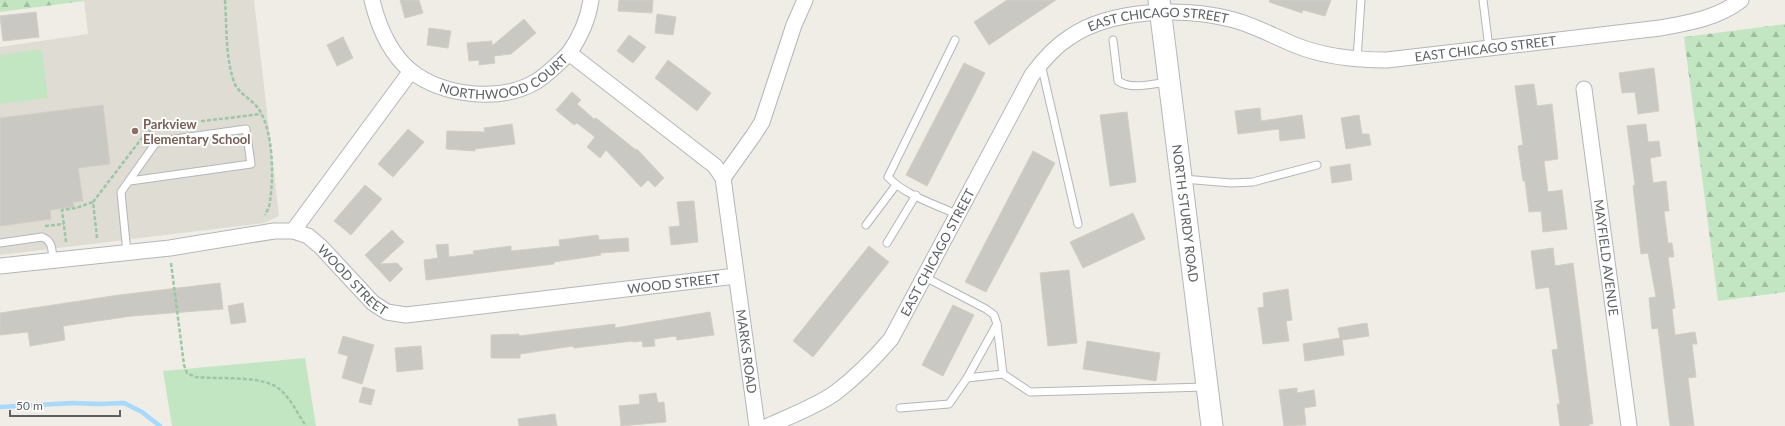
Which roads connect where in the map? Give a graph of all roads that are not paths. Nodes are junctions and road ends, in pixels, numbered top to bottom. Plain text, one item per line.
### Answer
1 (372, 0) edge
2 (591, 0) edge
3 (806, 0) edge
4 (1361, 0) edge
5 (1483, 0) edge
6 (1741, 0) edge
7 (1159, 6) edge
8 (955, 40) dead end
9 (1112, 40) dead end
10 (1489, 48) junction
11 (569, 53) junction
12 (1356, 60) junction
13 (1041, 62) junction
14 (411, 71) junction
15 (1169, 82) junction
16 (1584, 89) dead end
17 (1317, 165) dead end
18 (723, 178) junction
19 (1181, 179) junction
20 (130, 181) junction
21 (896, 185) junction
22 (916, 195) junction
23 (958, 215) junction
24 (1078, 224) dead end
25 (866, 225) dead end
26 (293, 231) junction
27 (0, 243) edge
28 (887, 243) dead end
29 (128, 253) junction
30 (53, 261) junction
31 (0, 266) edge
32 (736, 276) junction
33 (925, 277) junction
34 (997, 324) junction
35 (1003, 374) junction
36 (968, 378) junction
37 (1207, 387) junction
38 (900, 408) dead end
39 (757, 426) edge
40 (768, 426) edge
41 (1212, 426) edge
42 (1629, 426) edge

1 - 14 street
2 - 11 street
3 - 18 street
4 - 12 lane
5 - 10 lane
6 - 10 street, EAST CHICAGO STREET
7 - 12 street, EAST CHICAGO STREET
7 - 13 street, EAST CHICAGO STREET
7 - 15 street, NORTH STURDY ROAD
8 - 21 lane
9 - 15 lane
10 - 12 street, EAST CHICAGO STREET
11 - 14 street, NORTHWOOD COURT
11 - 18 street, NORTHWOOD COURT
13 - 23 street, EAST CHICAGO STREET
13 - 24 lane
14 - 26 street
15 - 19 street, NORTH STURDY ROAD
16 - 42 street, MAYFIELD AVENUE
17 - 19 lane
18 - 32 street
19 - 37 street, NORTH STURDY ROAD
20 - 20 lane
20 - 29 lane
21 - 22 lane
21 - 25 lane
22 - 23 lane
22 - 28 lane
23 - 33 street, EAST CHICAGO STREET
26 - 29 street, WOOD STREET
26 - 32 street, WOOD STREET
27 - 30 lane
29 - 30 street, WOOD STREET
30 - 31 street, WOOD STREET
32 - 39 street, MARKS ROAD
33 - 34 lane
33 - 40 street, EAST CHICAGO STREET
34 - 35 lane
34 - 36 lane
35 - 36 lane
35 - 37 lane
36 - 38 lane
37 - 41 street, NORTH STURDY ROAD

